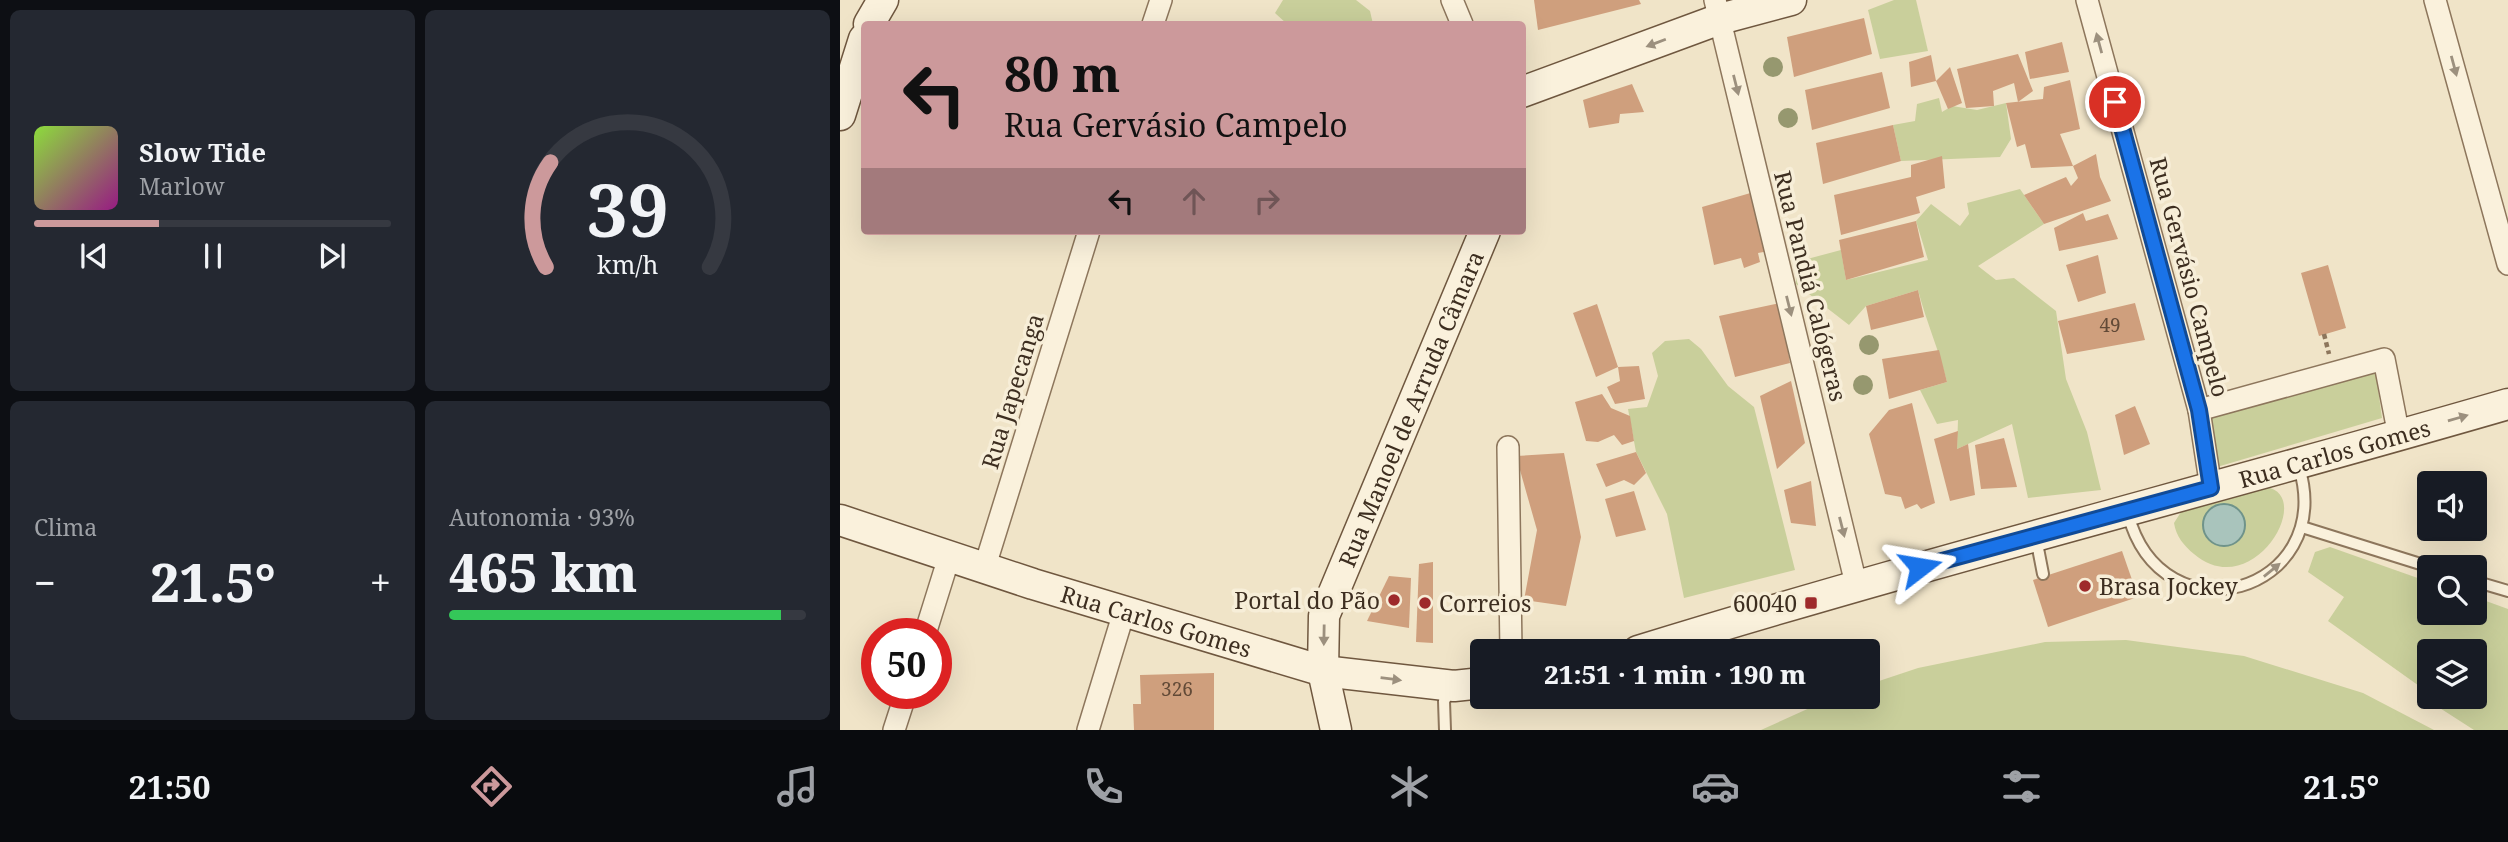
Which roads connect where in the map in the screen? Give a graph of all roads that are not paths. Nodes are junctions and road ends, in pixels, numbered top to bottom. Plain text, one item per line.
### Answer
1 (883, 0) edge
2 (1161, 0) edge
3 (1451, 0) edge
4 (1791, 0) edge
5 (2087, 0) edge
6 (2435, 0) edge
7 (1717, 9) edge
8 (871, 21) edge
9 (1154, 21) edge
10 (1461, 21) edge
11 (861, 48) edge
12 (1526, 90) edge
13 (840, 115) edge
14 (1088, 235) edge
15 (1483, 235) edge
16 (2508, 264) edge
17 (2508, 404) edge
18 (2199, 410) junction
19 (2399, 436) junction
20 (1508, 447) dead end
21 (2297, 462) junction
22 (2211, 488) junction
23 (2127, 511) junction
24 (840, 520) edge
25 (2302, 527) junction
26 (2036, 538) junction
27 (950, 555) junction
28 (2417, 563) edge
29 (985, 566) junction
30 (2043, 575) dead end
31 (1856, 584) junction
32 (2487, 585) edge
33 (2508, 591) edge
34 (1124, 612) junction
35 (930, 618) edge
36 (1511, 639) edge
37 (1677, 639) edge
38 (1323, 671) junction
39 (1468, 684) edge
40 (901, 709) edge
41 (894, 730) edge
42 (1088, 730) edge
43 (1336, 730) edge
44 (1445, 730) edge

1 - 8 main road
2 - 9 street
3 - 10 street
4 - 7 main road
18 -> 5 street, Rua Gervásio Campelo
6 -> 16 street
7 -> 12 main road
7 -> 31 street, Rua Pandiá Calógeras
11 - 13 main road
14 - 29 street, Rua Japecanga
15 -> 38 main road, Rua Manoel de Arruda Câmara
19 -> 17 main road, Rua Carlos Gomes
18 - 19 street
18 - 22 street, Rua Gervásio Campelo
19 - 21 main road, Rua Carlos Gomes
20 - 36 street
21 - 22 main road, Rua Carlos Gomes
21 - 25 lane
22 - 23 main road, Rua Carlos Gomes
23 -> 25 lane
23 - 26 main road, Rua Carlos Gomes
24 - 27 main road, Rua Carlos Gomes
25 - 28 lane
26 - 30 lane
26 - 31 main road, Rua Carlos Gomes
27 - 29 main road, Rua Carlos Gomes
27 - 35 street
29 - 34 main road, Rua Carlos Gomes
31 - 37 main road, Rua Carlos Gomes
32 - 33 lane
34 - 38 main road, Rua Carlos Gomes
34 - 42 street
38 -> 39 main road, Rua Carlos Gomes
38 - 43 main road, Rua Manoel de Arruda Câmara
39 - 44 lane
40 - 41 street

